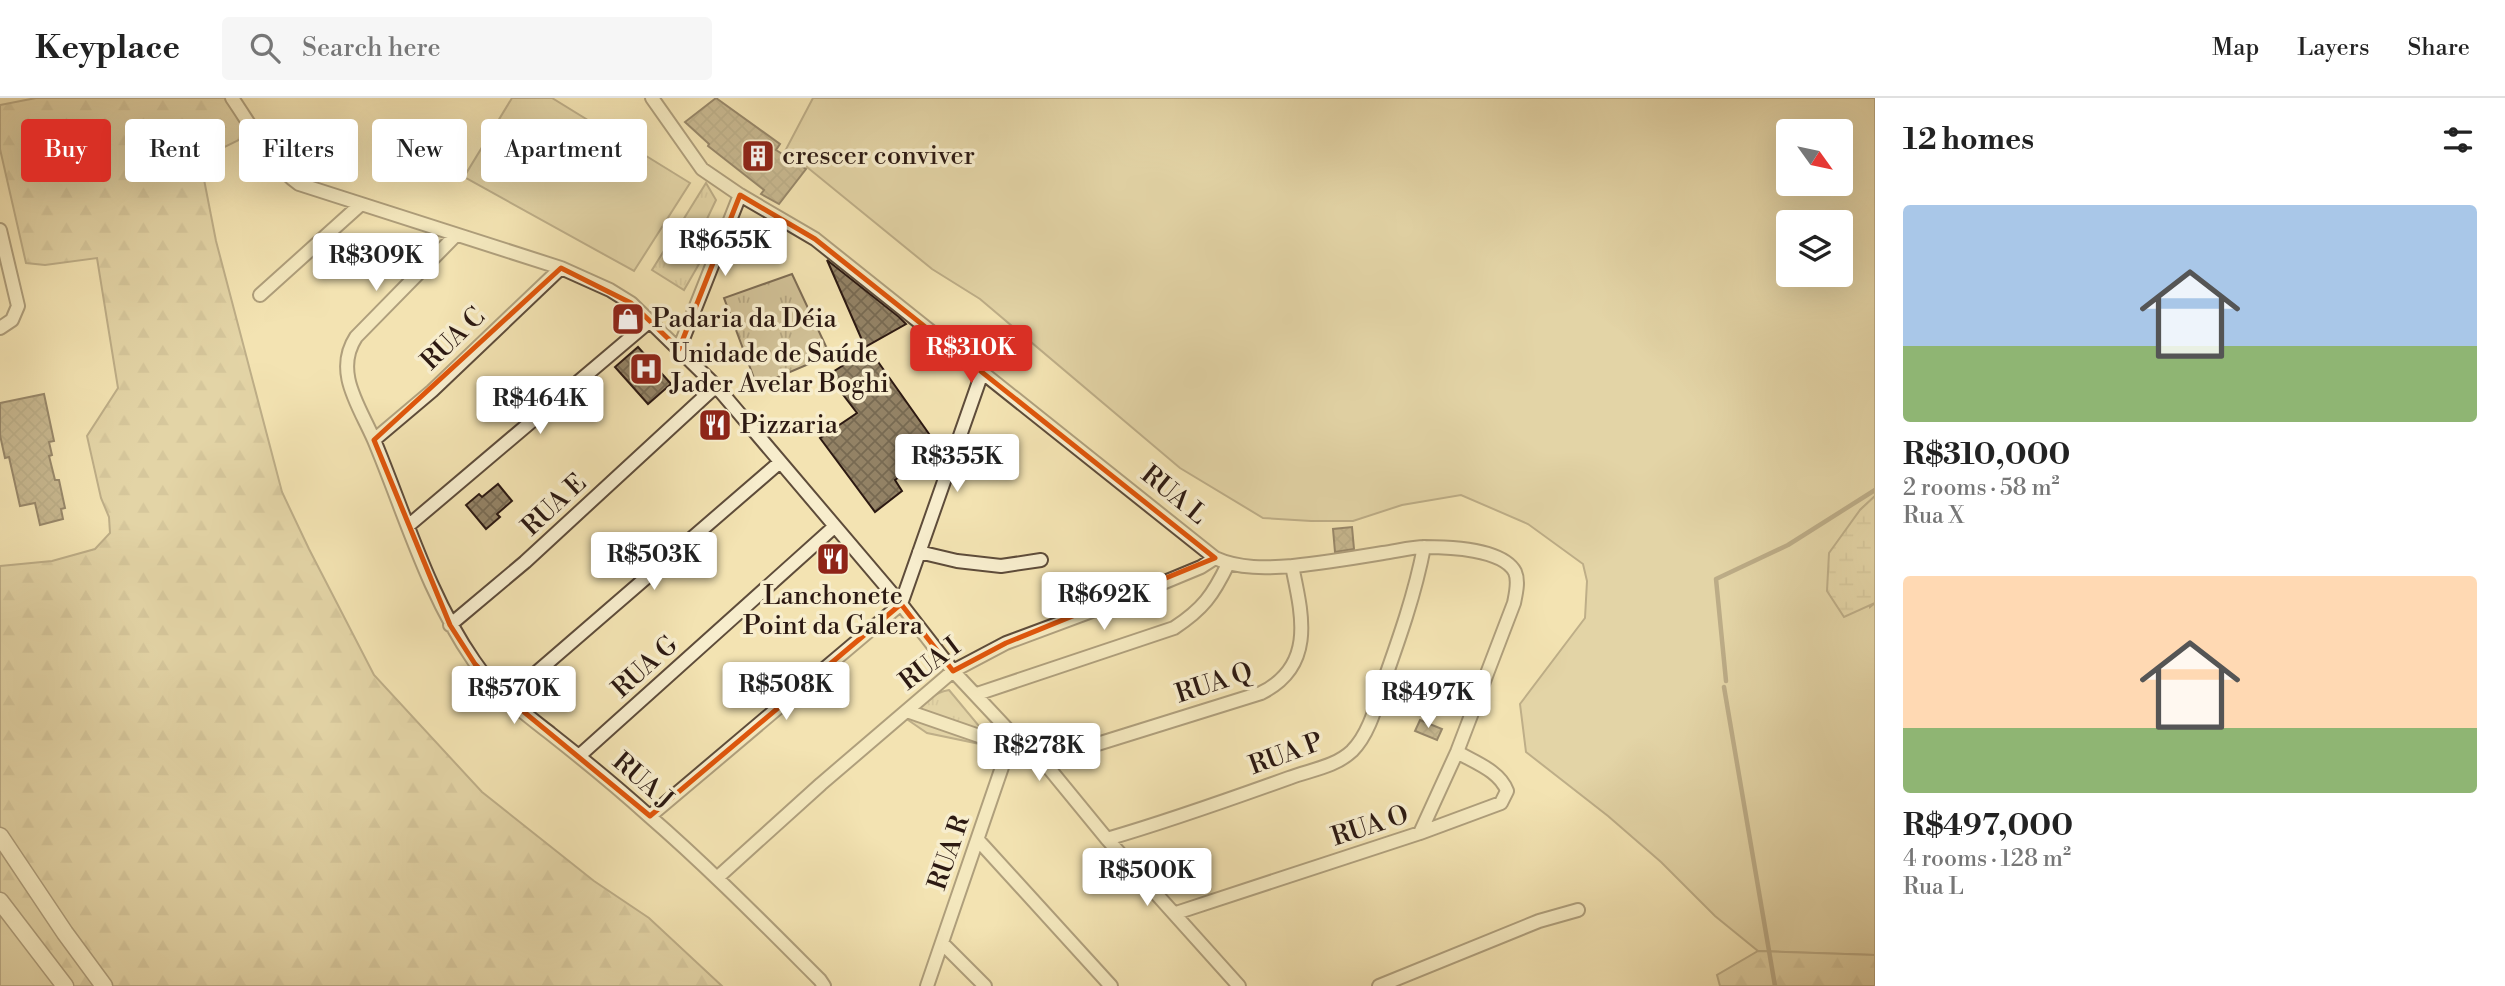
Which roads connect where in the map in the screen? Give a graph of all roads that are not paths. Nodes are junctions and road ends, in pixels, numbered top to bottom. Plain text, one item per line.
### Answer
1 (232, 98) edge
2 (652, 98) edge
3 (740, 195) junction
4 (360, 205) junction
5 (0, 230) edge
6 (455, 236) junction
7 (561, 268) junction
8 (260, 295) dead end
9 (650, 321) junction
10 (0, 328) edge
11 (679, 348) junction
12 (982, 373) junction
13 (716, 386) junction
14 (374, 440) junction
15 (780, 462) junction
16 (408, 526) junction
17 (834, 527) junction
18 (1424, 547) junction
19 (919, 552) junction
20 (1215, 558) junction
21 (1041, 560) dead end
22 (1228, 564) junction
23 (1292, 566) junction
24 (901, 604) junction
25 (450, 625) junction
26 (953, 671) junction
27 (977, 694) junction
28 (507, 698) junction
29 (907, 710) junction
30 (1010, 740) junction
31 (1457, 752) junction
32 (579, 756) junction
33 (1043, 761) junction
34 (650, 816) junction
35 (1420, 833) junction
36 (0, 836) edge
37 (978, 839) junction
38 (1107, 839) junction
39 (717, 878) junction
40 (0, 901) edge
41 (1578, 911) dead end
42 (1176, 913) junction
43 (942, 943) junction
44 (65, 986) edge
45 (104, 986) edge
46 (824, 986) edge
47 (927, 986) edge
48 (985, 986) edge
49 (1111, 986) edge
50 (1239, 986) edge
51 (1379, 986) edge

1 - 4 street
2 - 3 street, RUA L
3 - 11 street
3 - 12 street, RUA L
4 - 6 street
4 - 8 street
5 - 10 street
6 - 7 street
6 - 14 street, RUA J
7 - 9 street
7 - 14 street, RUA C
9 - 11 street
9 - 16 street
11 - 13 street
12 - 19 street
12 - 20 street, RUA L
13 - 15 street
13 - 25 street, RUA E
14 - 16 street, RUA J
15 - 17 street
15 - 28 street
16 - 25 street, RUA J
17 - 24 street
17 - 32 street, RUA G
18 - 23 street, RUA L
18 - 31 street, RUA L
18 - 38 street, RUA P
19 - 21 street
19 - 24 street
20 - 22 street, RUA L
20 - 26 street, RUA I
22 - 23 street, RUA L
22 - 27 street
23 - 33 street, RUA Q
24 - 26 street
24 - 34 street
25 - 28 street, RUA J
26 - 27 street
26 - 29 street, RUA I
27 - 30 street
28 - 32 street, RUA J
29 - 30 street
29 - 39 street, RUA I
30 - 33 street
30 - 37 street, RUA R
31 - 35 street, RUA L
31 - 35 street, RUA O
32 - 34 street, RUA J
33 - 38 street
34 - 39 street, RUA J
35 - 42 street, RUA O
36 - 45 street
37 - 43 street, RUA R
37 - 49 street
38 - 42 street
39 - 46 street, RUA J
40 - 44 street
41 - 51 street
42 - 50 street
43 - 47 street, RUA R
43 - 48 street

